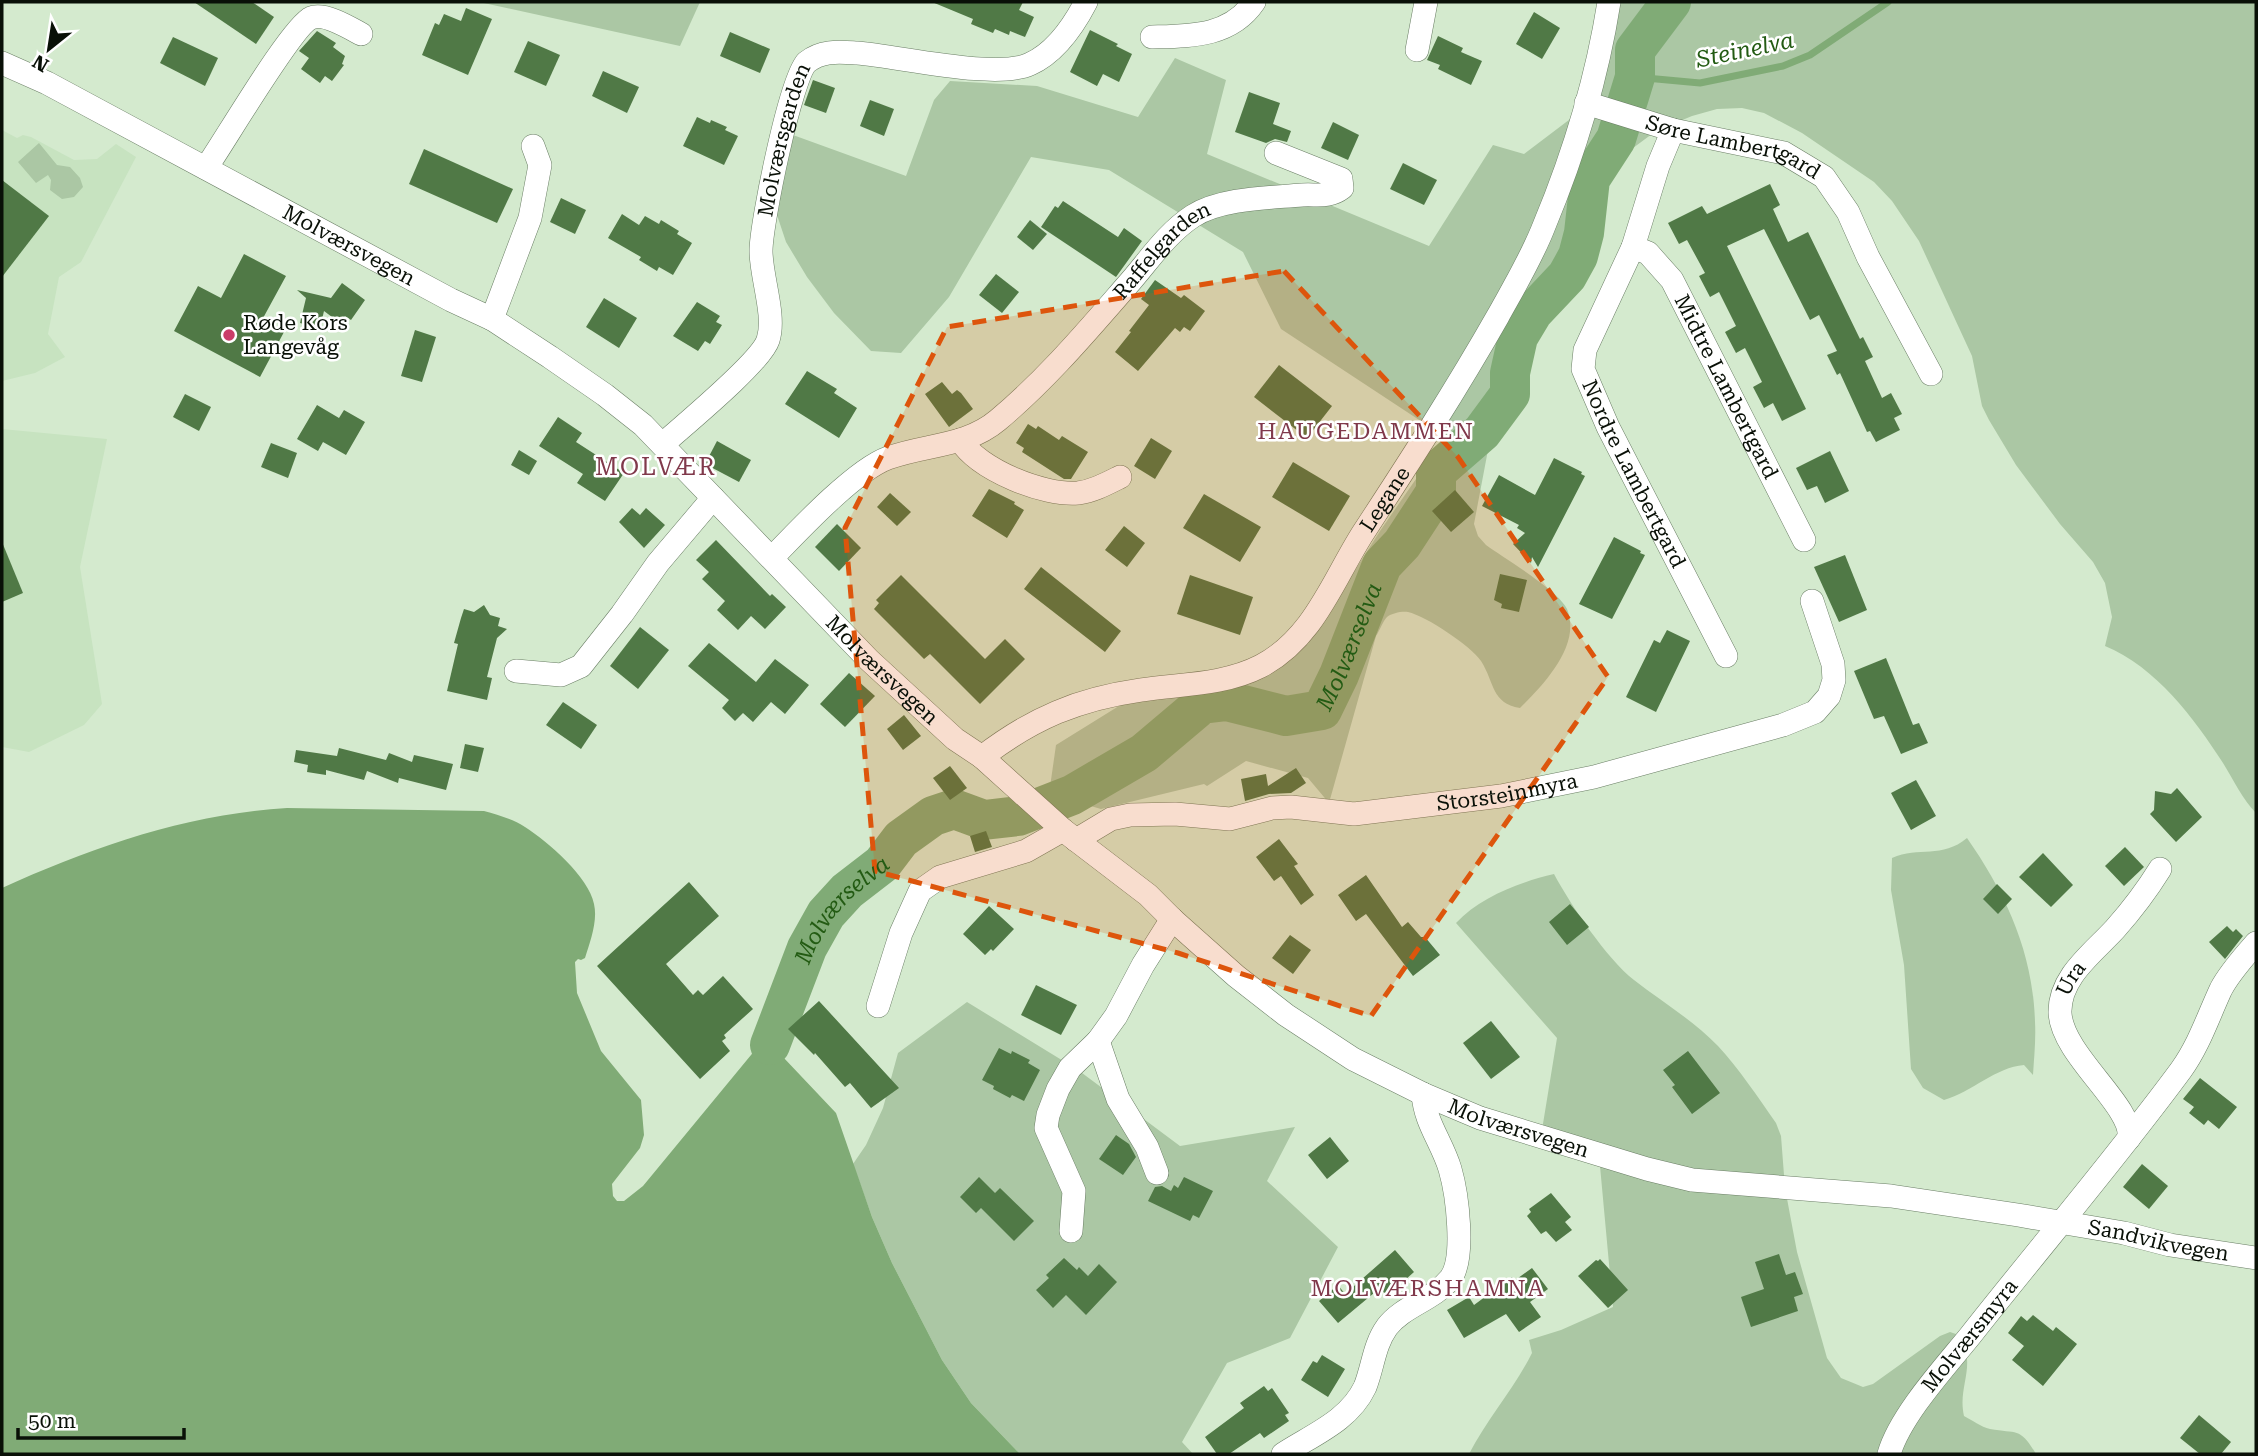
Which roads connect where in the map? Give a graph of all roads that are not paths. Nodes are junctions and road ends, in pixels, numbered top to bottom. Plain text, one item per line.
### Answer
1 (1086, 2) edge
2 (1254, 2) edge
3 (1426, 2) edge
4 (1609, 2) edge
5 (361, 34) dead end
6 (1153, 37) dead end
7 (1417, 50) dead end
8 (2, 63) edge
9 (1586, 103) junction
10 (1674, 130) junction
11 (533, 146) dead end
12 (1276, 153) dead end
13 (206, 169) junction
14 (1633, 247) junction
15 (492, 319) junction
16 (1931, 374) dead end
17 (960, 440) junction
18 (663, 444) junction
19 (1120, 477) dead end
20 (713, 498) junction
21 (1804, 540) dead end
22 (772, 558) junction
23 (1812, 601) dead end
24 (1726, 656) dead end
25 (516, 671) dead end
26 (982, 757) junction
27 (1063, 830) junction
28 (2160, 869) dead end
29 (1172, 919) junction
30 (2256, 943) edge
31 (878, 1006) dead end
32 (1098, 1041) junction
33 (1423, 1094) junction
34 (2129, 1138) junction
35 (1157, 1172) dead end
36 (2060, 1223) junction
37 (1071, 1231) dead end
38 (2256, 1258) edge
39 (1283, 1454) edge
40 (1889, 1454) edge

1 - 18 street, Molværsgarden
2 - 6 street
3 - 7 street
4 - 9 street, Legane
5 - 13 street
8 - 13 street, Molværsvegen
9 - 10 street, Søre Lambertgard
9 - 26 street, Legane
10 - 14 street, Nordre Lambertgard
10 - 16 street, Søre Lambertgard
11 - 15 street
12 - 17 street, Raffelgarden
13 - 15 street, Molværsvegen
14 - 21 street, Midtre Lambertgard
14 - 24 street, Nordre Lambertgard
15 - 18 street, Molværsvegen
17 - 19 street
17 - 22 street, Raffelgarden
18 - 20 street, Molværsvegen
20 - 22 street, Molværsvegen
20 - 25 street
22 - 26 street, Molværsvegen
23 - 27 street, Storsteinmyra
26 - 27 street, Molværsvegen
27 - 29 street, Molværsvegen
27 - 31 street
28 - 34 street, Ura
29 - 32 street
29 - 33 street, Molværsvegen
30 - 34 street
32 - 35 street
32 - 37 street
33 - 36 street, Molværsvegen
33 - 39 street
34 - 36 street
36 - 38 street, Sandvikvegen
36 - 40 street, Molværsmyra

